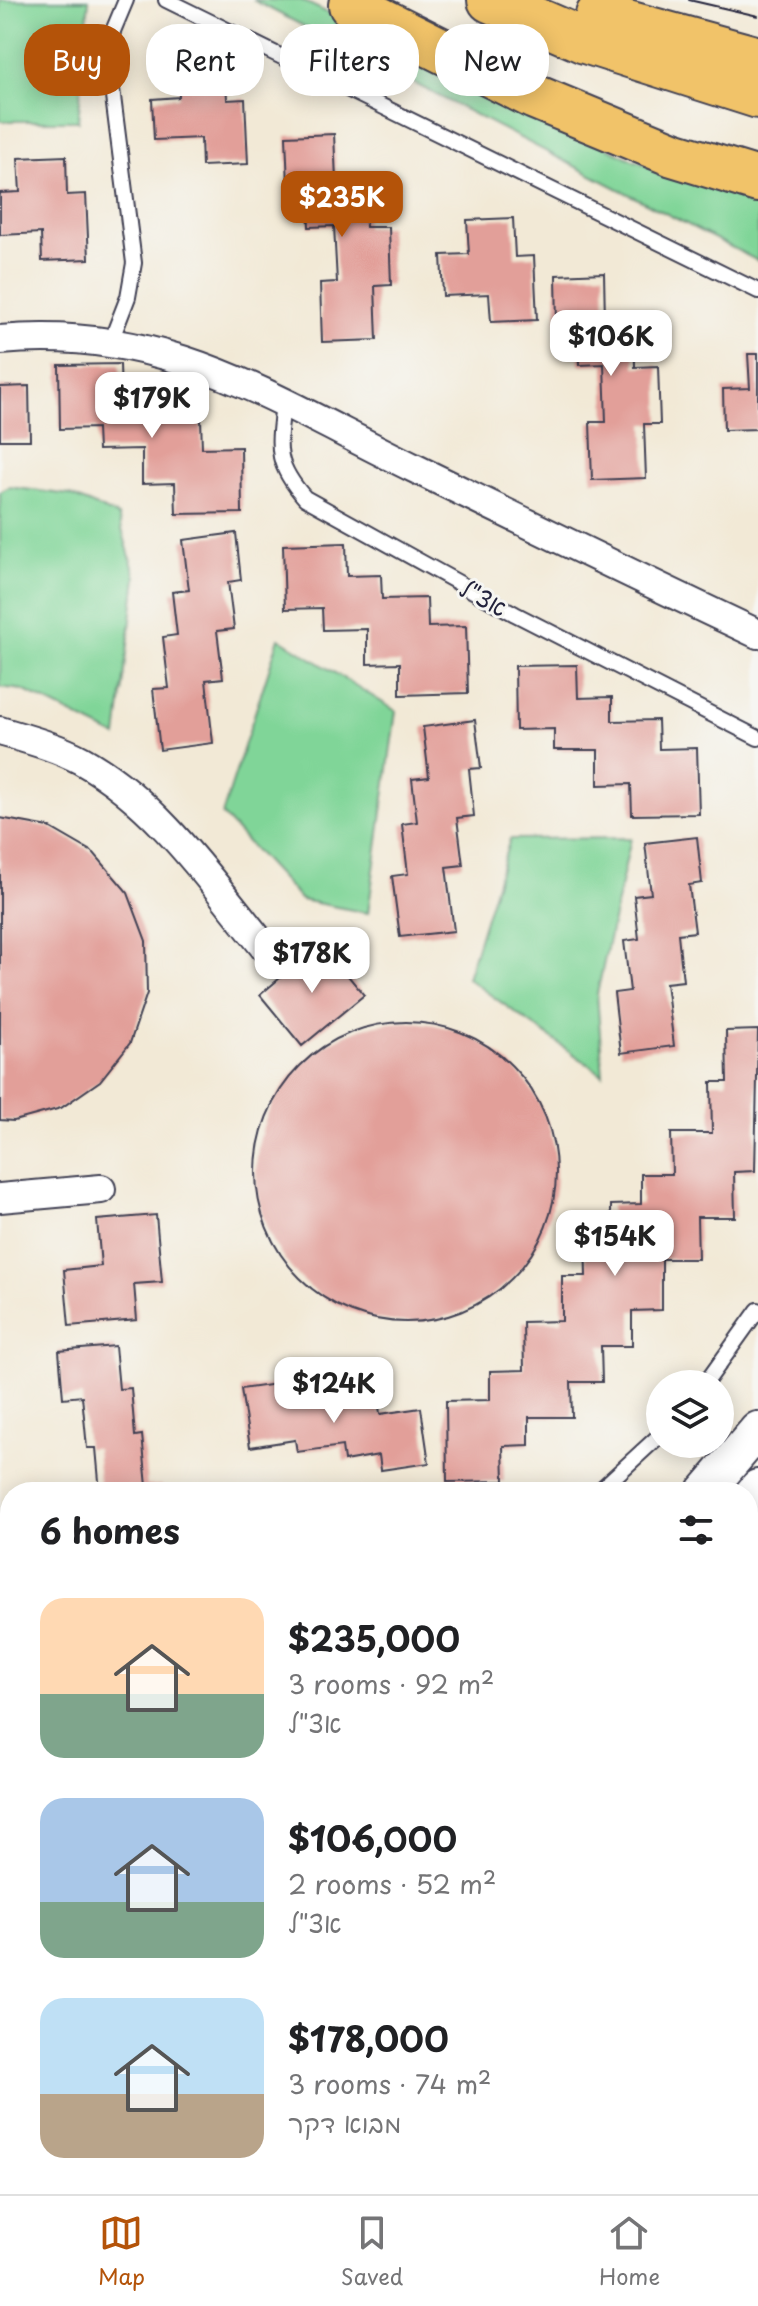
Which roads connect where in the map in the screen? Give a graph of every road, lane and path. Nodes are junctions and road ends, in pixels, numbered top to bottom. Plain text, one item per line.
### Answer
1 (126, 0) edge
2 (166, 0) edge
3 (490, 0) edge
4 (544, 0) edge
5 (347, 2) edge
6 (758, 59) edge
7 (758, 96) edge
8 (758, 148) edge
9 (758, 180) edge
10 (758, 291) edge
11 (0, 340) edge
12 (111, 341) junction
13 (283, 403) junction
14 (758, 634) edge
15 (0, 731) edge
16 (758, 738) edge
17 (270, 954) dead end
18 (101, 1189) dead end
19 (0, 1198) edge
20 (758, 1310) edge
21 (715, 1370) edge
22 (758, 1430) edge
23 (646, 1448) edge
24 (609, 1482) edge
25 (714, 1482) edge

1 - 12 lane
2 - 10 lane
3 - 7 highway
4 - 6 highway
5 - 8 highway
5 - 9 highway
11 - 12 street
12 - 13 street
13 - 14 street
13 - 16 lane, אצ"ל
15 - 17 street
18 - 19 street
20 - 21 lane
22 - 25 street
23 - 24 lane

